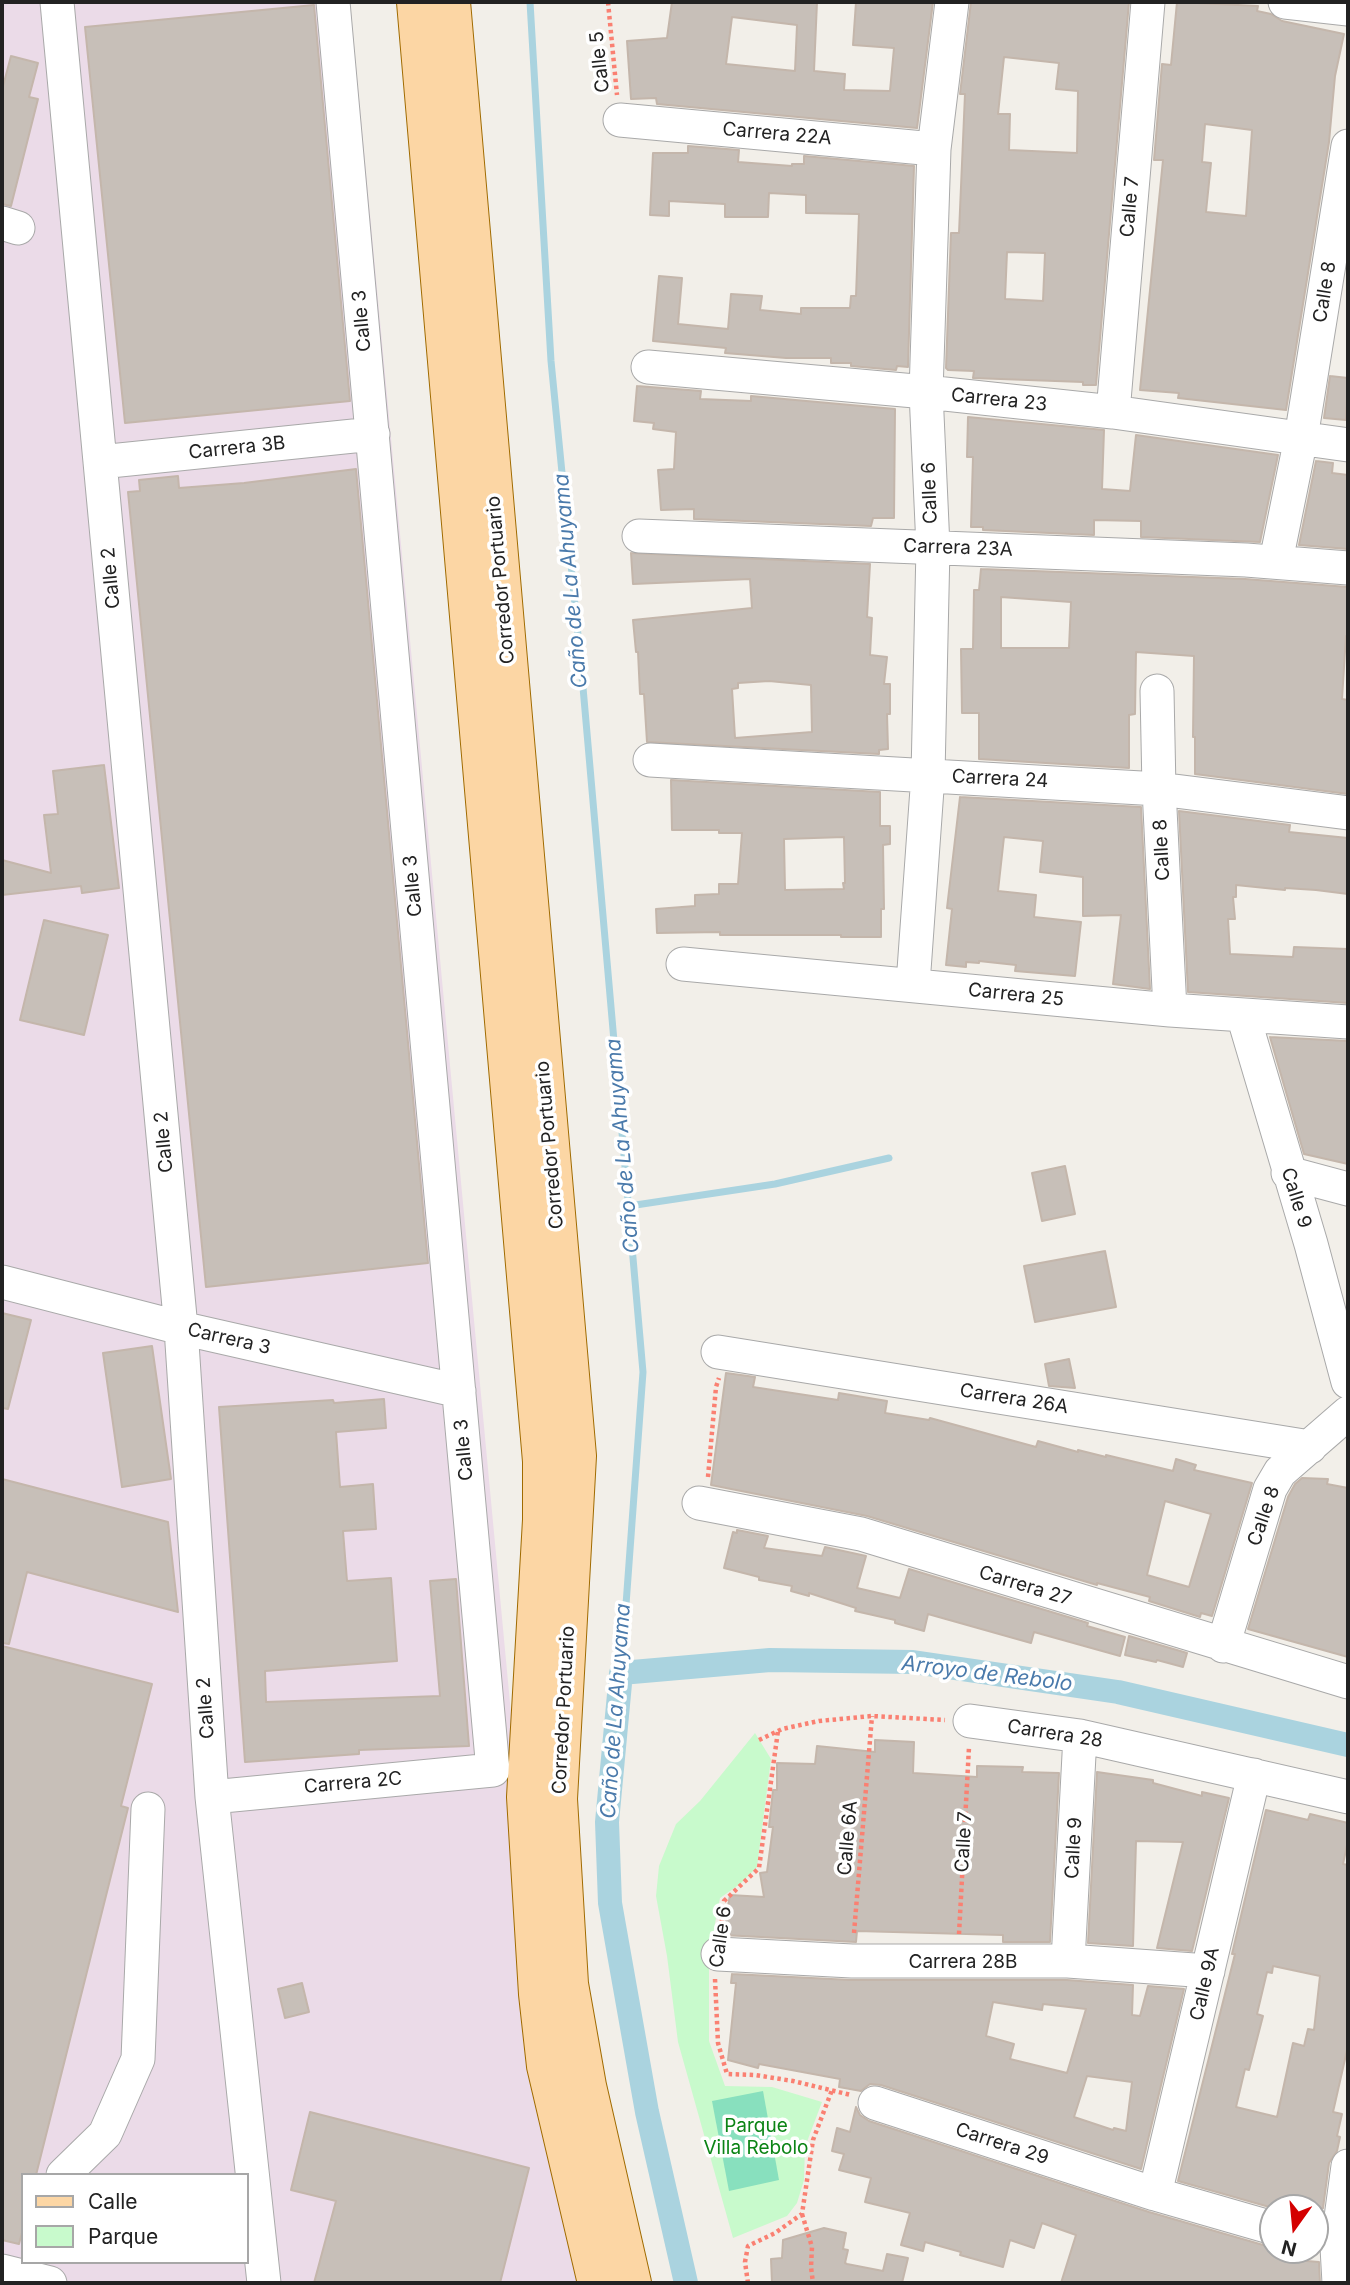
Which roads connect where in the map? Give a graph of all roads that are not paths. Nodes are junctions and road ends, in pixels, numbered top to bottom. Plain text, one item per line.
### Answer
1 (57, 2) edge
2 (333, 2) edge
3 (416, 2) edge
4 (451, 2) edge
5 (953, 2) edge
6 (1148, 2) edge
7 (1285, 2) edge
8 (1348, 9) edge
9 (620, 120) road end
10 (1348, 146) edge
11 (934, 149) junction
12 (648, 368) dead end
13 (926, 392) junction
14 (1113, 412) junction
15 (373, 434) junction
16 (1301, 439) junction
17 (1348, 445) edge
18 (100, 462) junction
19 (639, 536) dead end
20 (933, 547) junction
21 (1276, 561) junction
22 (1348, 568) edge
23 (1157, 691) dead end
24 (650, 760) dead end
25 (928, 775) junction
26 (1158, 789) junction
27 (1348, 813) edge
28 (683, 964) dead end
29 (913, 984) junction
30 (1170, 1010) junction
31 (1243, 1015) junction
32 (1348, 1022) edge
33 (1288, 1173) junction
34 (1348, 1189) edge
35 (2, 1282) edge
36 (181, 1328) junction
37 (723, 1352) road end
38 (1348, 1382) edge
39 (459, 1391) junction
40 (1348, 1413) edge
41 (1310, 1447) junction
42 (708, 1505) road end
43 (1223, 1646) junction
44 (1348, 1682) edge
45 (970, 1721) road end
46 (1080, 1736) junction
47 (1254, 1775) junction
48 (526, 1778) junction
49 (212, 1797) junction
50 (1348, 1797) edge
51 (148, 1809) dead end
52 (718, 1954) road end
53 (1068, 1961) junction
54 (1208, 1971) junction
55 (875, 2103) road end
56 (1348, 2166) edge
57 (65, 2173) edge
58 (1155, 2194) junction
59 (1259, 2224) edge
60 (1334, 2247) edge
61 (264, 2283) edge
62 (597, 2283) edge
63 (632, 2283) edge
64 (1339, 2283) edge

1 - 18 street, Calle 2
2 - 15 street, Calle 3
3 - 48 main road, Corredor Portuario
4 - 48 main road, Corredor Portuario
5 - 11 street, Calle 6
6 - 14 street, Calle 7
7 - 8 street
9 - 11 street, Carrera 22A
10 - 16 street, Calle 8
11 - 13 street, Calle 6
12 - 13 street, Carrera 23
13 - 14 street, Carrera 23
13 - 20 street, Calle 6
14 - 16 street, Carrera 23
15 - 18 street, Carrera 3B
15 - 39 street, Calle 3
16 - 17 street, Carrera 23
16 - 21 street
18 - 36 street, Calle 2
19 - 20 street, Carrera 23A
20 - 21 street, Carrera 23A
20 - 25 street, Calle 6
21 - 22 street, Carrera 23A
23 - 26 street, Calle 8
24 - 25 street, Carrera 24
25 - 26 street, Carrera 24
25 - 29 street, Calle 6
26 - 27 street, Carrera 24
26 - 30 street, Calle 8
28 - 29 street, Carrera 25
29 - 30 street, Carrera 25
30 - 31 street, Carrera 25
31 - 32 street, Carrera 25
31 - 33 street, Calle 9
33 - 34 street
33 - 38 street, Calle 9
35 - 36 street, Carrera 3
36 - 39 street, Carrera 3
36 - 49 street, Calle 2
37 - 41 street, Carrera 26A
39 - 48 street, Calle 3
40 - 41 street, Calle 8
41 - 43 street, Calle 8
42 - 43 street, Carrera 27
43 - 44 street, Carrera 27
45 - 46 street, Carrera 28
46 - 47 street, Carrera 28
46 - 53 street, Calle 9
47 - 50 street, Carrera 28
47 - 54 street, Calle 9A
48 - 49 street, Carrera 2C
48 - 62 main road, Corredor Portuario
48 - 63 main road, Corredor Portuario
49 - 61 street, Calle 2
51 - 57 street
52 - 53 street, Carrera 28B
53 - 54 street, Carrera 28B
54 - 58 street, Calle 9A
55 - 58 street, Carrera 29
56 - 60 street
58 - 59 street, Carrera 29
60 - 64 street

